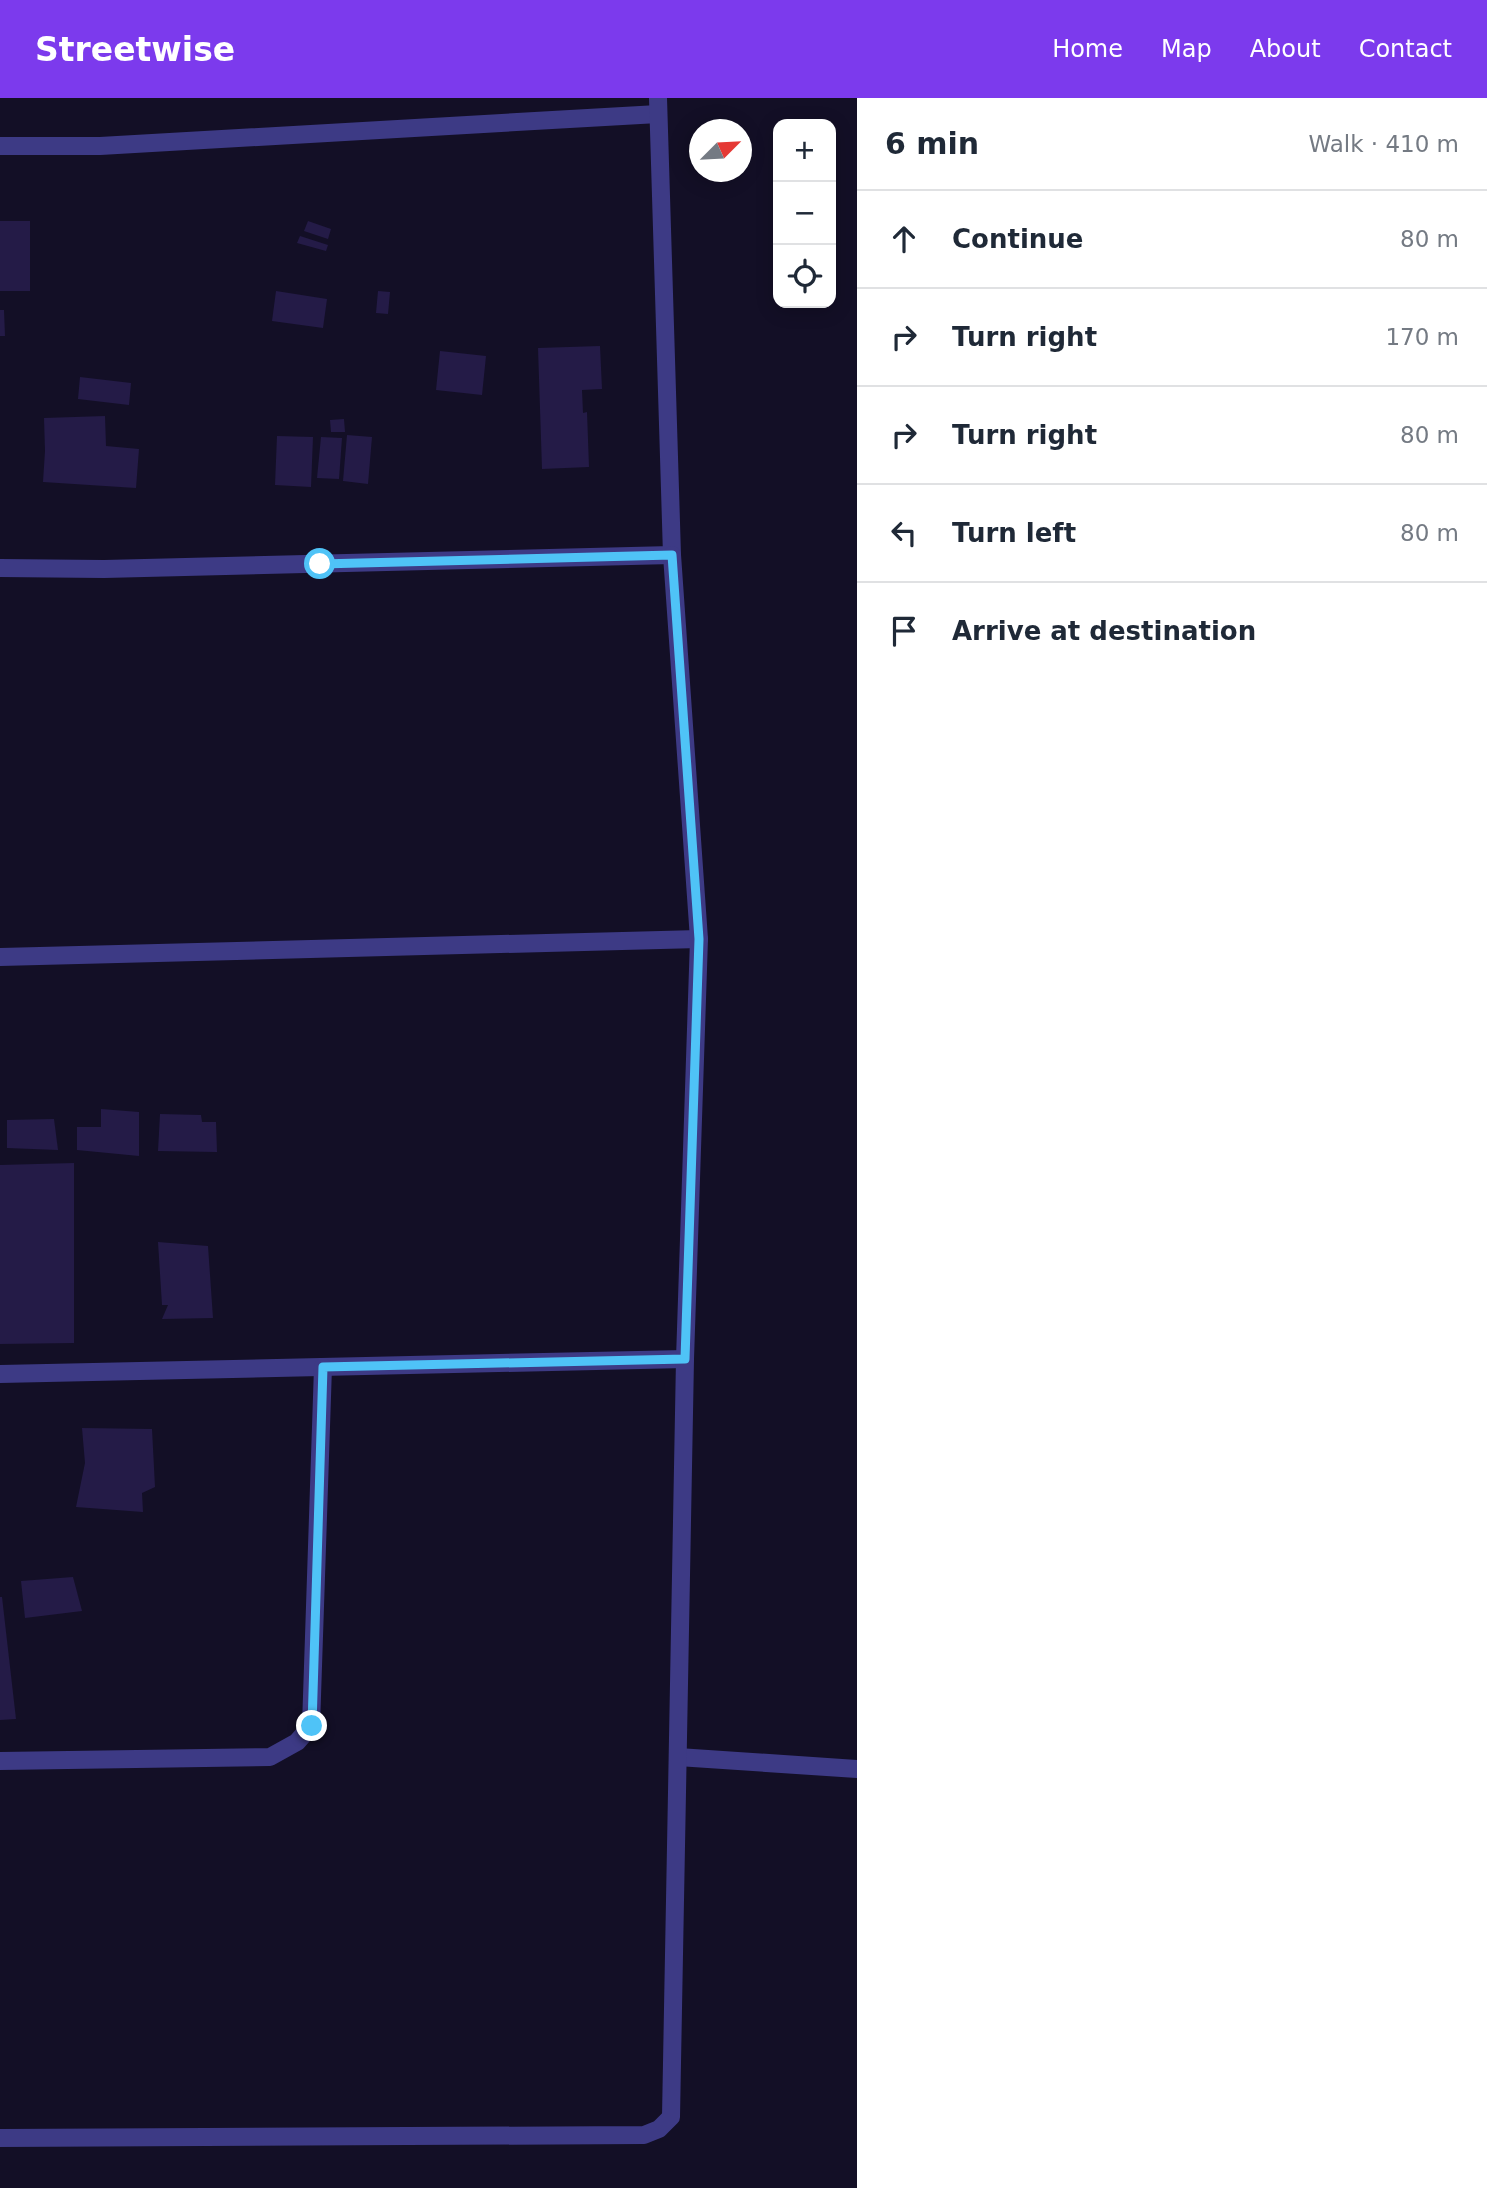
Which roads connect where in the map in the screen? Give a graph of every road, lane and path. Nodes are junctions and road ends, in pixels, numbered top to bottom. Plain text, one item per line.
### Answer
1 (658, 106) edge
2 (0, 146) edge
3 (672, 555) junction
4 (0, 568) edge
5 (699, 939) junction
6 (0, 957) edge
7 (685, 1359) junction
8 (323, 1367) junction
9 (0, 1374) edge
10 (678, 1757) junction
11 (0, 1761) edge
12 (857, 1769) edge
13 (0, 2138) edge

1 - 2 street
1 - 3 street
3 - 4 street
3 - 5 street
5 - 6 street
5 - 7 street
7 - 8 street
7 - 10 street
8 - 9 street
8 - 11 street
10 - 12 street
10 - 13 street

